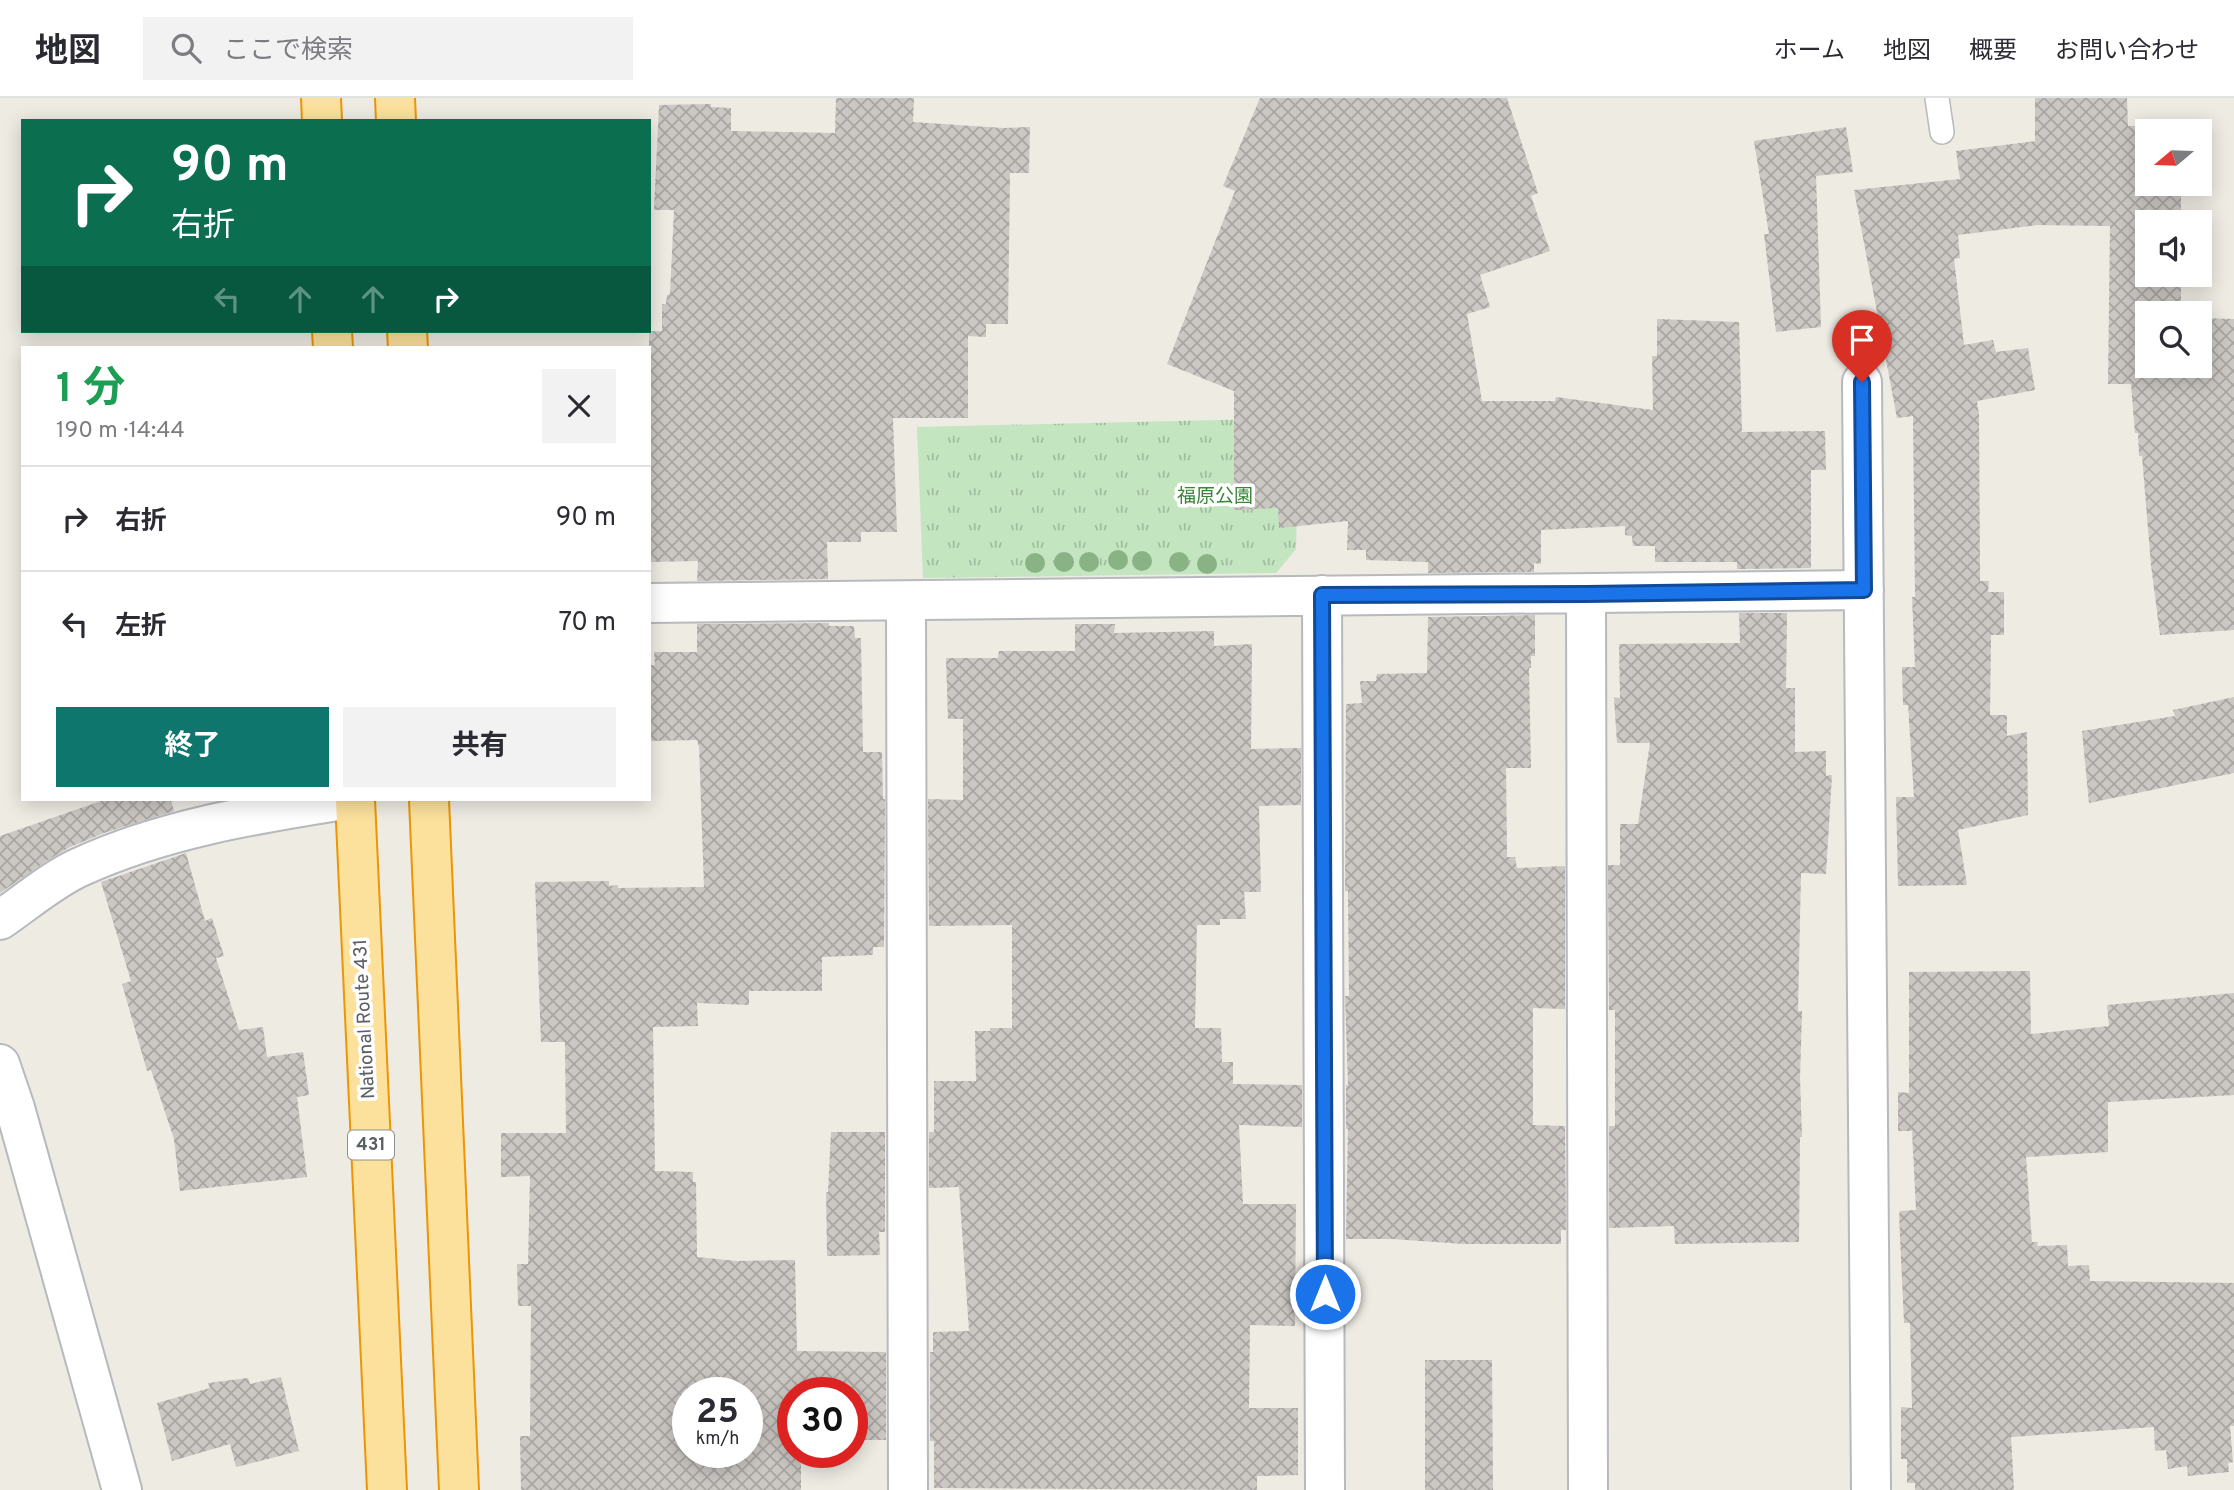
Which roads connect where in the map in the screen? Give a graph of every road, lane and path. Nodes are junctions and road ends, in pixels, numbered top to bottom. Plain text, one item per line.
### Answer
1 (321, 98) edge
2 (395, 98) edge
3 (1937, 98) edge
4 (322, 119) edge
5 (396, 119) edge
6 (1942, 132) dead end
7 (1862, 382) dead end
8 (1864, 590) junction
9 (1586, 594) junction
10 (1322, 595) junction
11 (906, 601) junction
12 (651, 603) edge
13 (338, 801) edge
14 (355, 801) edge
15 (429, 801) edge
16 (0, 920) edge
17 (0, 1064) edge
18 (122, 1490) edge
19 (387, 1490) edge
20 (459, 1490) edge
21 (908, 1490) edge
22 (1325, 1490) edge
23 (1588, 1490) edge
24 (1871, 1490) edge

1 - 4 highway
2 - 5 highway
3 - 6 lane
7 - 8 street
8 - 9 street
8 - 24 street
9 - 10 street
9 - 23 street
10 - 11 street
10 - 22 street
11 - 12 street
11 - 21 street
13 - 16 street
14 - 19 highway, National Route 431 / 431
15 - 20 highway
17 - 18 street

